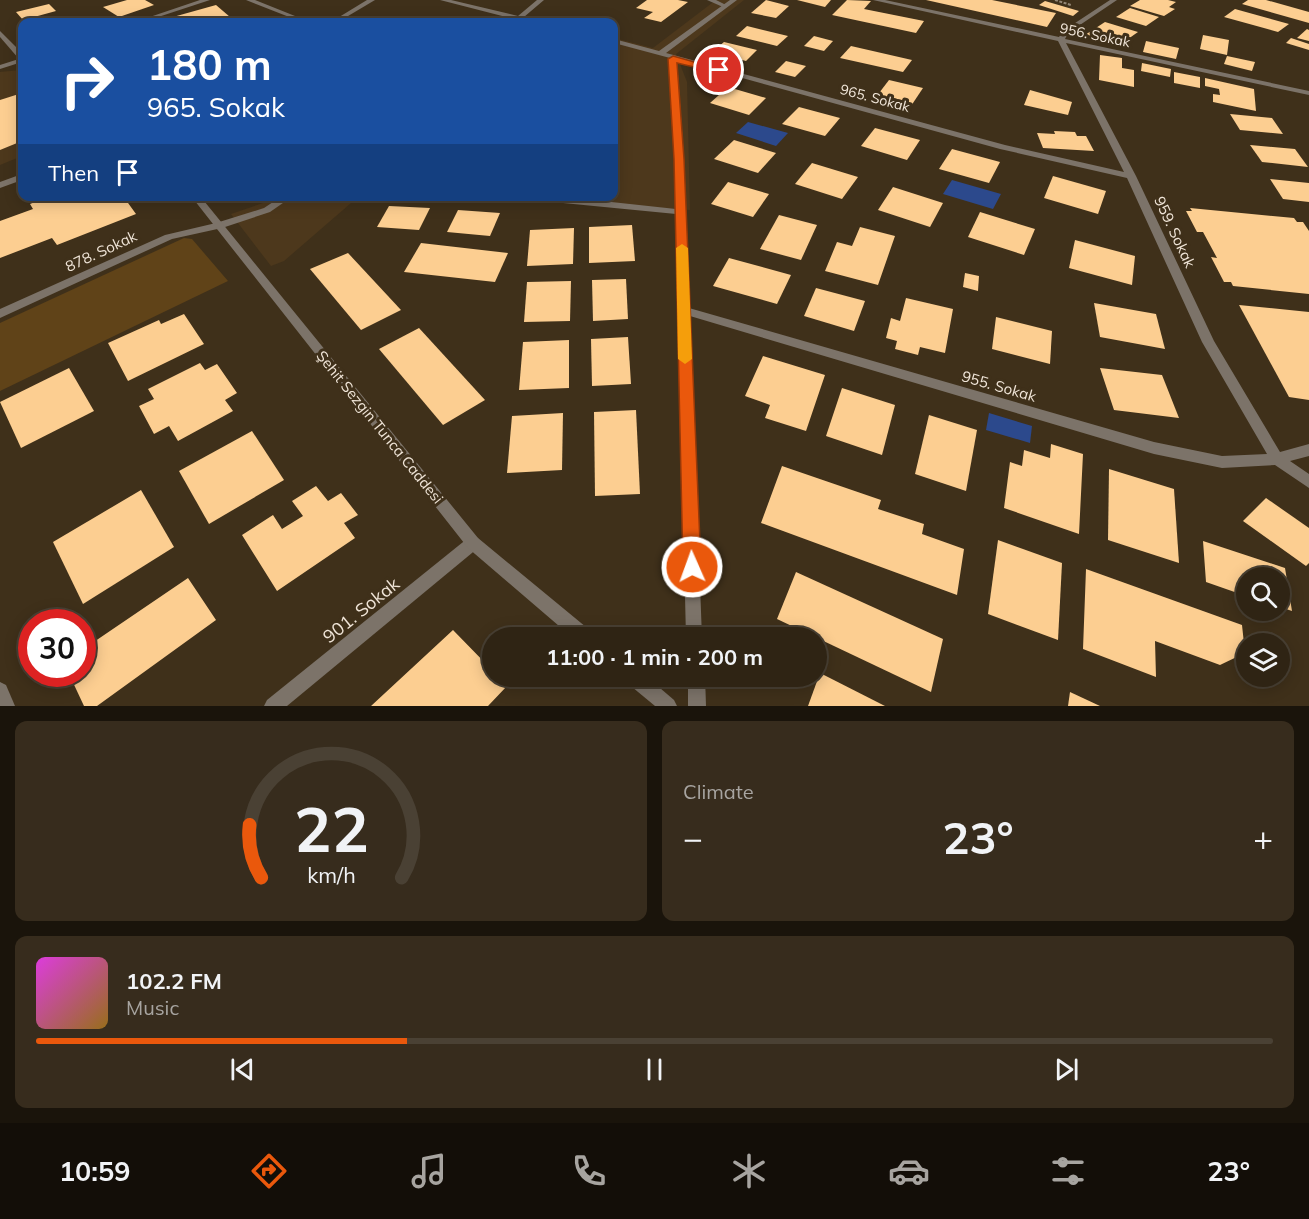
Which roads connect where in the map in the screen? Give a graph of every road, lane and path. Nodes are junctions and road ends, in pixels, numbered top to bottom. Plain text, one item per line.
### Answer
1 (207, 0) edge
2 (249, 0) edge
3 (372, 0) edge
4 (443, 0) edge
5 (541, 0) edge
6 (710, 0) edge
7 (734, 0) edge
8 (878, 0) edge
9 (1114, 0) edge
10 (725, 6) junction
11 (151, 18) edge
12 (296, 18) edge
13 (340, 18) edge
14 (509, 18) edge
15 (518, 18) edge
16 (0, 33) edge
17 (1061, 40) junction
18 (618, 43) edge
19 (18, 53) edge
20 (661, 53) junction
21 (673, 59) junction
22 (18, 60) edge
23 (0, 67) edge
24 (1309, 93) edge
25 (1131, 176) junction
26 (18, 178) edge
27 (0, 185) edge
28 (199, 201) edge
29 (281, 201) edge
30 (572, 201) edge
31 (681, 212) junction
32 (218, 226) junction
33 (683, 310) junction
34 (0, 314) edge
35 (1309, 450) edge
36 (1277, 459) junction
37 (1309, 482) edge
38 (473, 543) junction
39 (573, 627) edge
40 (694, 627) edge
41 (645, 687) edge
42 (696, 687) edge
43 (0, 691) edge
44 (6, 706) edge
45 (273, 706) edge
46 (668, 706) edge
47 (697, 706) edge

1 - 11 street
2 - 12 street
3 - 13 street
4 - 14 street
5 - 15 street
6 - 10 street
7 - 10 street
8 - 17 street, 956. Sokak
9 - 17 street
10 - 20 street
16 - 19 street
17 - 24 street, 956. Sokak
17 - 25 street, 959. Sokak
18 - 20 street, 965. Sokak
20 - 21 street, 965. Sokak
21 - 25 street, 965. Sokak
21 - 31 street
22 - 23 street
25 - 36 street, 959. Sokak
26 - 27 street
28 - 32 street, Şehit Sezgin Tunca Caddesi
29 - 32 street, 878. Sokak
30 - 31 street
31 - 33 street
32 - 34 street, 878. Sokak
32 - 38 street, Şehit Sezgin Tunca Caddesi
33 - 36 street, 955. Sokak
33 - 40 street
35 - 36 street, 955. Sokak
36 - 37 street, 959. Sokak
38 - 39 street, Şehit Sezgin Tunca Caddesi
38 - 45 street, 901. Sokak
41 - 46 street
42 - 47 street
43 - 44 street

